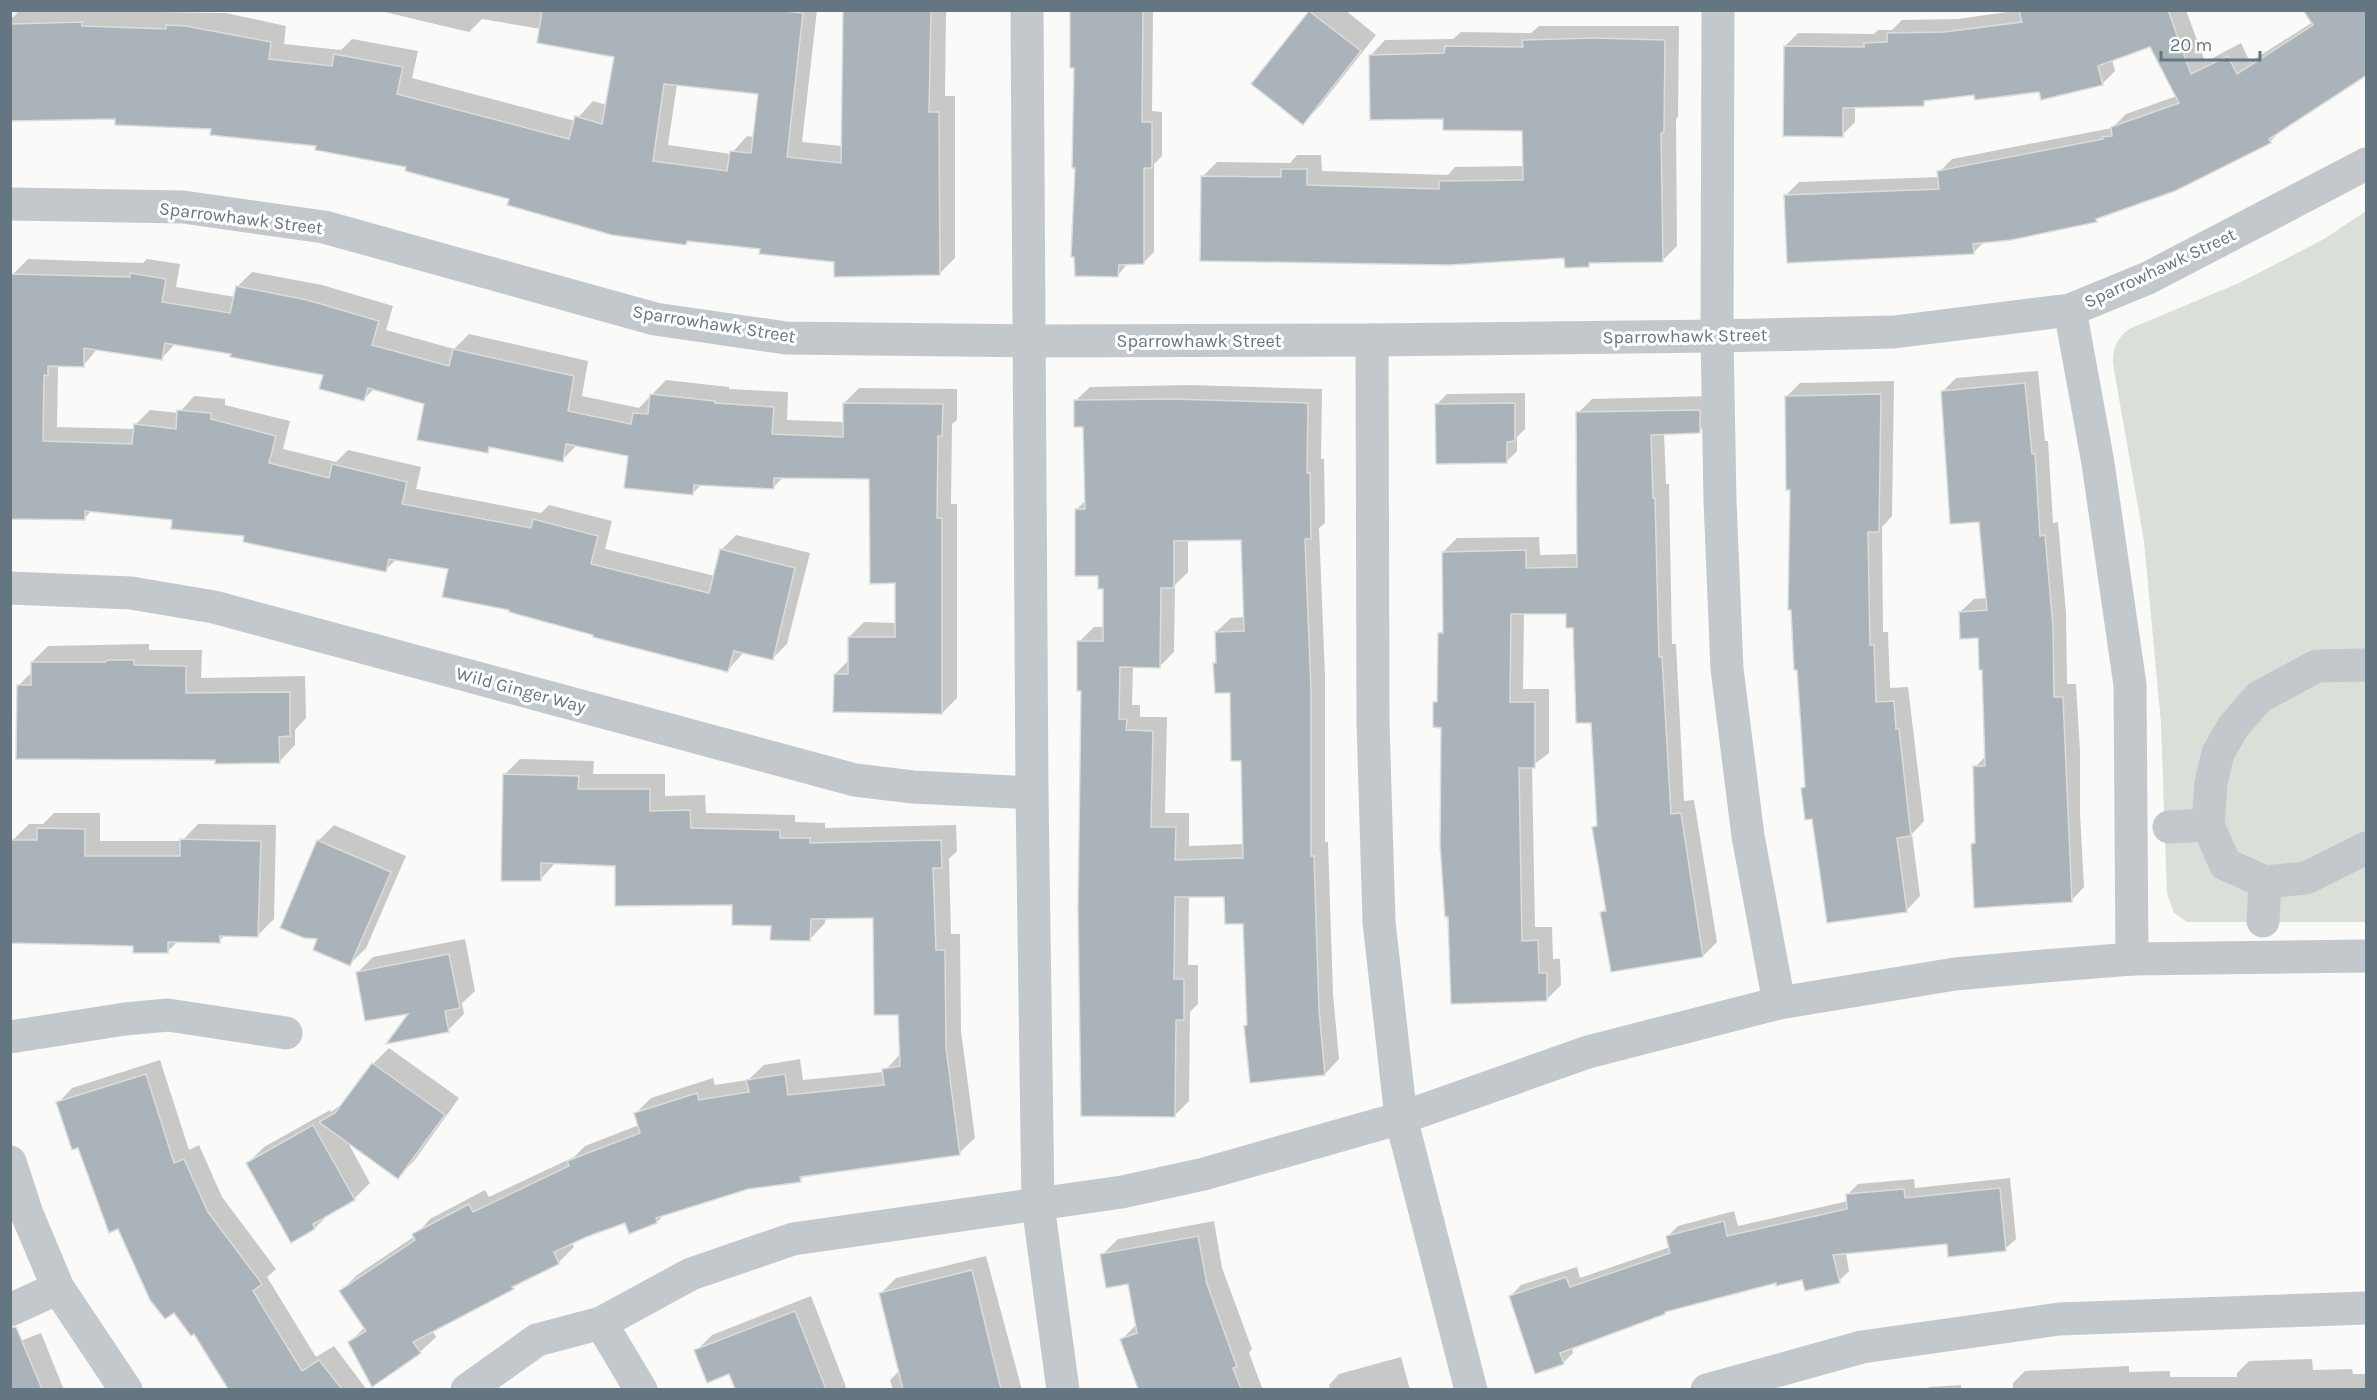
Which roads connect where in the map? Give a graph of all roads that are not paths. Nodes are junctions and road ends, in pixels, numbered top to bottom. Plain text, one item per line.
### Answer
1 (1027, 10) edge
2 (1718, 10) edge
3 (2367, 164) edge
4 (10, 204) edge
5 (2070, 310) junction
6 (1717, 336) junction
7 (1372, 340) junction
8 (1031, 341) junction
9 (10, 588) edge
10 (2367, 665) edge
11 (1032, 793) junction
12 (2208, 825) junction
13 (2169, 827) dead end
14 (2367, 848) edge
15 (2265, 882) junction
16 (2263, 921) dead end
17 (2367, 956) edge
18 (2132, 959) junction
19 (1779, 1002) junction
20 (286, 1033) dead end
21 (10, 1037) edge
22 (1401, 1118) junction
23 (10, 1162) edge
24 (1038, 1205) junction
25 (58, 1288) junction
26 (2367, 1308) edge
27 (10, 1310) edge
28 (601, 1323) junction
29 (126, 1389) edge
30 (467, 1389) edge
31 (641, 1389) edge
32 (1063, 1389) edge
33 (1470, 1389) edge
34 (1707, 1389) edge

1 - 8 street
2 - 6 street
3 - 5 street, Sparrowhawk Street
4 - 8 street, Sparrowhawk Street
5 - 6 street, Sparrowhawk Street
5 - 18 street
6 - 7 street, Sparrowhawk Street
6 - 19 street
7 - 8 street, Sparrowhawk Street
7 - 22 street
8 - 11 street
9 - 11 street, Wild Ginger Way
10 - 12 street
11 - 24 street
12 - 13 street
12 - 15 street
14 - 15 street
15 - 16 street
17 - 18 street
18 - 19 street
19 - 22 street
20 - 21 street
22 - 24 street
22 - 33 street
23 - 25 street
24 - 28 street
24 - 32 street
25 - 27 street
25 - 29 street
26 - 34 street
28 - 30 street
28 - 31 street

